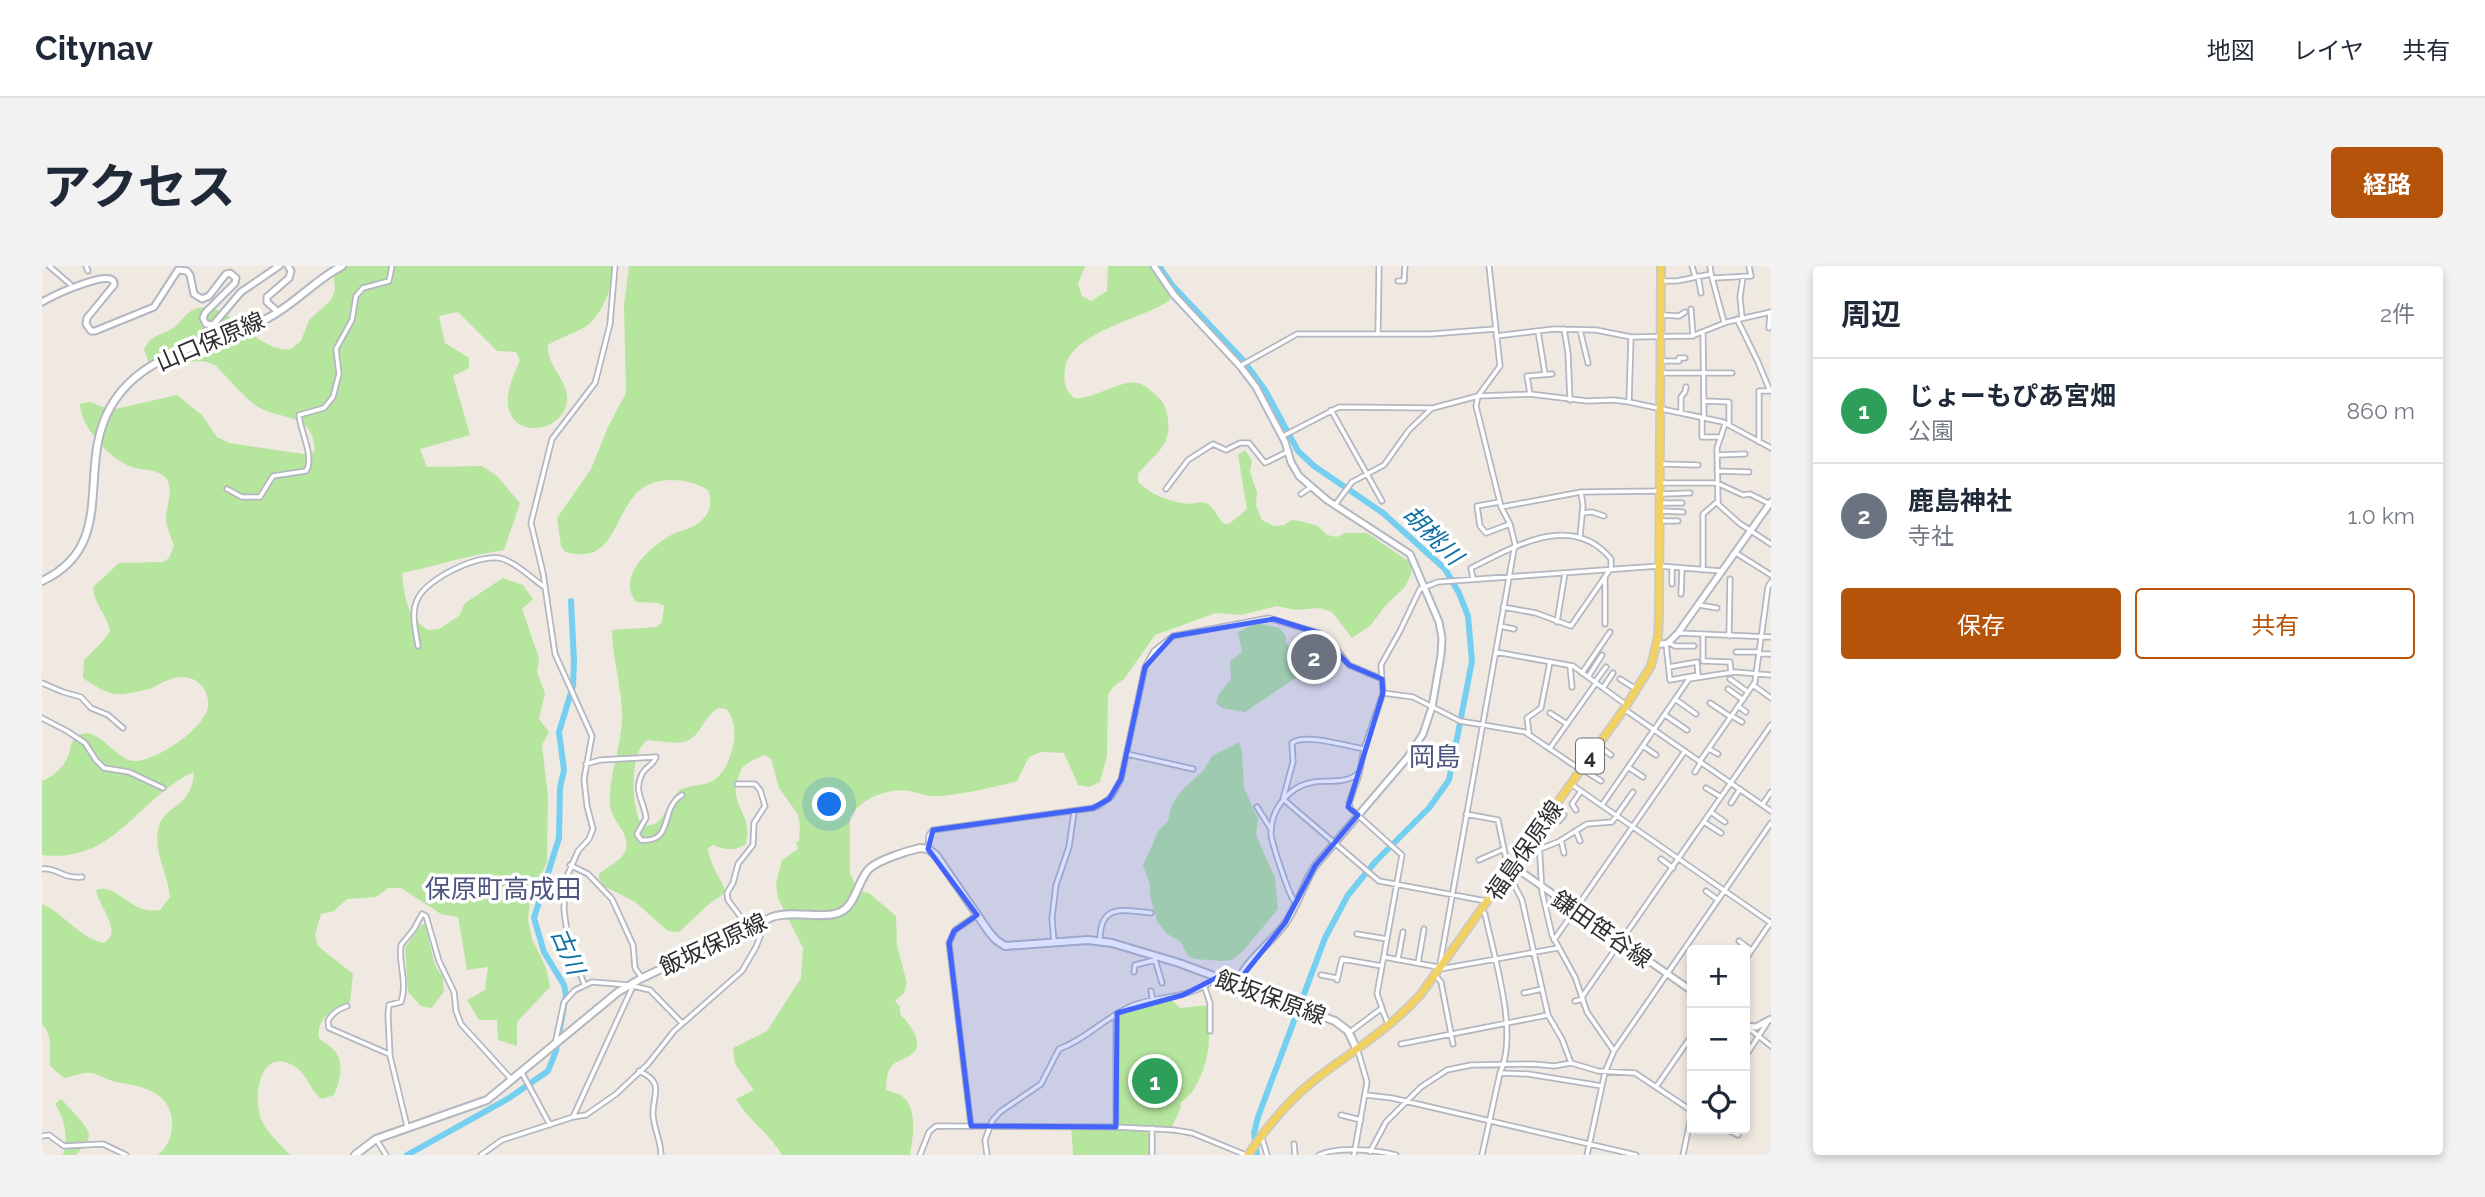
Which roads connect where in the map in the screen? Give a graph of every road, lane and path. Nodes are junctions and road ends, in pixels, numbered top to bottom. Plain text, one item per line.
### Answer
1 (49, 266) edge
2 (279, 266) edge
3 (288, 266) edge
4 (342, 266) edge
5 (392, 266) edge
6 (615, 266) edge
7 (1154, 266) edge
8 (1379, 266) edge
9 (1405, 266) edge
10 (1489, 266) edge
11 (1661, 266) edge
12 (1692, 266) edge
13 (1710, 266) edge
14 (1749, 266) edge
15 (97, 267) edge
16 (87, 269) edge
17 (112, 273) dead end
18 (1697, 276) junction
19 (1713, 276) junction
20 (1743, 277) junction
21 (1398, 281) dead end
22 (1660, 281) junction
23 (70, 284) junction
24 (1701, 293) dead end
25 (42, 302) edge
26 (1691, 309) dead end
27 (278, 312) junction
28 (1685, 312) dead end
29 (1770, 312) edge
30 (1660, 315) junction
31 (1739, 319) junction
32 (1724, 323) junction
33 (1769, 328) edge
34 (1496, 329) junction
35 (1564, 329) junction
36 (1580, 330) junction
37 (1538, 331) junction
38 (1703, 332) junction
39 (1378, 334) junction
40 (1693, 335) junction
41 (1496, 336) junction
42 (1661, 336) junction
43 (1631, 337) junction
44 (1685, 358) dead end
45 (1660, 360) junction
46 (1588, 363) dead end
47 (1240, 366) junction
48 (1660, 373) junction
49 (1704, 373) junction
50 (1732, 373) dead end
51 (1545, 374) junction
52 (1552, 374) dead end
53 (1686, 387) dead end
54 (1770, 391) edge
55 (1530, 394) junction
56 (1478, 396) junction
57 (1570, 400) junction
58 (1704, 401) junction
59 (1629, 402) junction
60 (1433, 408) junction
61 (1660, 409) junction
62 (1331, 410) junction
63 (1681, 413) junction
64 (1703, 418) junction
65 (1727, 425) junction
66 (1282, 436) junction
67 (1721, 437) junction
68 (1759, 442) junction
69 (1771, 448) edge
70 (1289, 451) junction
71 (1717, 454) junction
72 (1745, 454) dead end
73 (1660, 464) junction
74 (1698, 465) dead end
75 (1717, 471) junction
76 (1749, 472) dead end
77 (1368, 474) junction
78 (1717, 483) junction
79 (1311, 487) junction
80 (228, 489) dead end
81 (1166, 489) dead end
82 (1659, 489) junction
83 (1581, 492) junction
84 (1690, 493) dead end
85 (1301, 494) dead end
86 (1382, 501) dead end
87 (1717, 502) junction
88 (1682, 503) dead end
89 (1335, 505) junction
90 (1501, 505) junction
91 (1770, 506) edge
92 (1659, 507) junction
93 (1683, 512) dead end
94 (1582, 513) junction
95 (1604, 516) dead end
96 (1659, 521) junction
97 (1678, 521) dead end
98 (1510, 524) junction
99 (1752, 532) junction
100 (1580, 537) junction
101 (1771, 544) edge
102 (1514, 547) junction
103 (1736, 553) junction
104 (1659, 566) junction
105 (1672, 567) junction
106 (1682, 568) junction
107 (1609, 570) junction
108 (1703, 570) junction
109 (1723, 571) junction
110 (1565, 573) junction
111 (1771, 575) edge
112 (1508, 577) junction
113 (1605, 577) junction
114 (1473, 579) junction
115 (1730, 579) dead end
116 (42, 581) edge
117 (1771, 582) edge
118 (1672, 584) dead end
119 (1424, 586) junction
120 (544, 588) junction
121 (1681, 594) dead end
122 (1699, 605) junction
123 (1503, 607) junction
124 (1717, 608) dead end
125 (1557, 622) junction
126 (1605, 624) dead end
127 (1500, 626) junction
128 (1514, 629) dead end
129 (1610, 632) dead end
130 (1678, 634) junction
131 (1703, 635) junction
132 (1729, 636) junction
133 (1761, 637) junction
134 (1771, 637) edge
135 (1667, 643) junction
136 (1657, 645) junction
137 (418, 646) dead end
138 (1694, 646) dead end
139 (1495, 652) junction
140 (1736, 652) dead end
141 (1759, 653) junction
142 (1771, 654) edge
143 (1602, 655) dead end
144 (1550, 662) junction
145 (1570, 666) junction
146 (1606, 667) dead end
147 (1669, 667) junction
148 (1582, 673) junction
149 (1613, 673) dead end
150 (1731, 673) junction
151 (1756, 674) junction
152 (1771, 675) edge
153 (1588, 677) junction
154 (1382, 679) junction
155 (1620, 679) dead end
156 (1730, 679) dead end
157 (42, 683) edge
158 (1596, 683) junction
159 (1753, 685) junction
160 (1572, 687) dead end
161 (1603, 688) junction
162 (1728, 689) dead end
163 (1637, 690) junction
164 (1748, 692) junction
165 (1383, 693) junction
166 (1771, 698) edge
167 (1675, 699) junction
168 (1743, 700) junction
169 (1710, 703) dead end
170 (1738, 706) junction
171 (1432, 707) junction
172 (1625, 708) junction
173 (1746, 712) dead end
174 (1550, 713) dead end
175 (1696, 714) dead end
176 (1665, 715) junction
177 (1732, 716) junction
178 (42, 718) edge
179 (1742, 723) dead end
180 (1482, 724) junction
181 (1567, 724) junction
182 (1771, 725) edge
183 (123, 728) dead end
184 (1723, 729) junction
185 (1654, 730) junction
186 (1687, 730) dead end
187 (1529, 733) junction
188 (1728, 733) dead end
189 (1598, 746) junction
190 (1643, 746) junction
191 (1550, 748) junction
192 (1364, 749) junction
193 (1709, 749) junction
194 (1685, 751) junction
195 (1127, 754) junction
196 (1718, 754) dead end
197 (1611, 755) dead end
198 (1656, 755) dead end
199 (1588, 759) junction
200 (1701, 762) junction
201 (586, 764) junction
202 (1598, 766) dead end
203 (1628, 767) junction
204 (1193, 769) dead end
205 (1581, 769) junction
206 (1695, 772) dead end
207 (1643, 777) dead end
208 (1355, 780) junction
209 (1601, 781) dead end
210 (1731, 783) junction
211 (737, 784) dead end
212 (1571, 784) junction
213 (163, 788) dead end
214 (1706, 788) dead end
215 (1740, 789) junction
216 (1581, 791) junction
217 (1633, 792) dead end
218 (1771, 792) edge
219 (682, 795) dead end
220 (1721, 797) junction
221 (1283, 799) junction
222 (1731, 803) dead end
223 (1557, 804) junction
224 (1762, 805) junction
225 (1602, 806) junction
226 (1257, 807) dead end
227 (1074, 810) junction
228 (1576, 810) dead end
229 (1771, 811) edge
230 (1711, 812) junction
231 (1466, 814) junction
232 (1358, 815) junction
233 (1617, 816) junction
234 (1559, 821) dead end
235 (1704, 822) junction
236 (1726, 822) dead end
237 (1771, 823) edge
238 (1633, 827) junction
239 (1271, 829) junction
240 (1576, 831) junction
241 (1536, 833) junction
242 (1721, 833) dead end
243 (1561, 840) junction
244 (1580, 841) dead end
245 (1334, 843) junction
246 (928, 849) junction
247 (1504, 849) junction
248 (1540, 849) junction
249 (1564, 853) dead end
250 (1661, 859) dead end
251 (1679, 859) junction
252 (1479, 860) dead end
253 (570, 865) junction
254 (1672, 867) junction
255 (42, 869) edge
256 (1510, 869) junction
257 (82, 877) dead end
258 (1396, 885) junction
259 (1542, 887) junction
260 (1725, 890) junction
261 (1706, 891) dead end
262 (1452, 895) junction
263 (1718, 900) junction
264 (1488, 901) junction
265 (1296, 902) junction
266 (1481, 910) junction
267 (1575, 910) junction
268 (1151, 913) dead end
269 (977, 915) junction
270 (767, 919) junction
271 (1771, 922) edge
272 (749, 928) junction
273 (1424, 929) dead end
274 (1403, 932) dead end
275 (1357, 934) dead end
276 (1387, 939) junction
277 (1100, 940) junction
278 (1554, 940) junction
279 (1739, 941) dead end
280 (1621, 942) junction
281 (1054, 943) junction
282 (1558, 948) junction
283 (1751, 950) joint
284 (1534, 952) junction
285 (1384, 957) junction
286 (1156, 958) junction
287 (1398, 960) junction
288 (1494, 960) junction
289 (1418, 963) junction
290 (1382, 966) junction
291 (1439, 969) junction
292 (1133, 972) dead end
293 (1667, 974) junction
294 (1321, 975) dead end
295 (1217, 977) junction
296 (642, 978) junction
297 (1162, 983) dead end
298 (584, 984) junction
299 (1236, 984) junction
300 (631, 985) junction
301 (1204, 985) junction
302 (1687, 988) edge
303 (1542, 989) junction
304 (1151, 991) dead end
305 (1524, 993) dead end
306 (1583, 998) junction
307 (1153, 1001) junction
308 (1574, 1001) dead end
309 (347, 1006) dead end
310 (1382, 1008) junction
311 (1116, 1014) junction
312 (1548, 1015) junction
313 (1769, 1021) edge
314 (682, 1023) junction
315 (1507, 1023) junction
316 (1389, 1026) junction
317 (1750, 1027) edge
318 (1750, 1030) edge
319 (1210, 1031) dead end
320 (1349, 1033) junction
321 (1451, 1034) junction
322 (1759, 1037) junction
323 (1687, 1042) edge
324 (1401, 1044) dead end
325 (1453, 1044) dead end
326 (555, 1045) junction
327 (1771, 1046) edge
328 (1357, 1050) junction
329 (1750, 1050) edge
330 (1614, 1051) junction
331 (390, 1056) junction
332 (1571, 1063) junction
333 (1504, 1064) junction
334 (639, 1071) junction
335 (1605, 1072) junction
336 (522, 1073) junction
337 (1500, 1073) junction
338 (512, 1081) junction
339 (1602, 1086) junction
340 (1656, 1087) junction
341 (1366, 1095) junction
342 (1406, 1102) junction
343 (1687, 1108) edge
344 (1340, 1115) dead end
345 (573, 1117) junction
346 (1361, 1120) junction
347 (1489, 1122) junction
348 (550, 1125) junction
349 (990, 1125) junction
350 (971, 1126) junction
351 (1116, 1127) junction
352 (407, 1128) junction
353 (1152, 1128) junction
354 (1687, 1134) edge
355 (42, 1136) edge
356 (1260, 1137) junction
357 (376, 1139) junction
358 (1294, 1144) dead end
359 (1589, 1145) junction
360 (1370, 1152) junction
361 (1355, 1153) edge
362 (126, 1155) edge
363 (355, 1155) edge
364 (386, 1155) edge
365 (481, 1155) edge
366 (662, 1155) edge
367 (920, 1155) edge
368 (988, 1155) edge
369 (1152, 1155) edge
370 (1247, 1155) edge
371 (1267, 1155) edge
372 (1295, 1155) edge
373 (1319, 1155) edge
374 (1396, 1155) edge
375 (1482, 1155) edge
376 (1587, 1155) edge
377 (1636, 1155) edge
378 (1683, 1155) edge

1 - 23 street
2 - 17 street
3 - 27 street
4 - 27 main road, 山口保原線
5 - 80 street
6 - 120 street
7 - 47 street
8 - 39 street
9 - 21 street
10 - 34 street
11 - 22 main road, 福島保原線 / 4
12 - 18 street
13 - 19 street
14 - 20 street
15 - 16 street
16 - 23 street
18 - 19 street
18 - 22 street
18 - 24 street
19 - 20 street
19 - 32 street
20 - 31 street
22 - 30 main road, 福島保原線 / 4
23 - 25 street
26 - 40 street
27 - 116 main road, 山口保原線
28 - 30 street
29 - 31 street
29 - 33 street
30 - 42 main road, 福島保原線 / 4
31 - 32 street
31 - 54 street
32 - 38 street
34 - 39 street
34 - 41 street
35 - 36 street
35 - 37 street
35 - 57 street
36 - 43 street
36 - 46 street
37 - 41 street
37 - 51 street
38 - 40 street
38 - 49 street
39 - 47 street
40 - 42 street
41 - 56 street
42 - 43 street
42 - 45 main road, 福島保原線 / 4
43 - 59 street
44 - 45 street
45 - 48 main road, 福島保原線 / 4
47 - 66 street
48 - 49 street
48 - 61 main road, 福島保原線 / 4
49 - 50 street
49 - 58 street
51 - 52 street
51 - 55 street
53 - 63 street
54 - 68 street
55 - 56 street
55 - 57 street
56 - 60 street
56 - 90 street
57 - 59 street
58 - 64 street
58 - 65 street
59 - 61 street
60 - 62 street
60 - 77 street
61 - 63 street
61 - 73 main road, 福島保原線 / 4
62 - 66 street
62 - 77 street
63 - 64 street
64 - 65 street
64 - 67 street
65 - 67 street
65 - 68 street
66 - 70 street
67 - 71 street
68 - 69 street
70 - 79 street
70 - 81 street
71 - 72 street
71 - 75 street
73 - 74 street
73 - 82 main road, 福島保原線 / 4
75 - 76 street
75 - 78 street
77 - 86 street
77 - 89 street
78 - 82 street
78 - 87 street
78 - 91 street
79 - 85 street
79 - 89 street
82 - 83 street
82 - 84 street
82 - 92 main road, 福島保原線 / 4
83 - 90 street
83 - 94 street
87 - 99 street
87 - 108 street
88 - 92 street
89 - 119 street
90 - 98 street
90 - 98 street
91 - 99 street
92 - 93 street
92 - 96 main road, 福島保原線 / 4
94 - 95 street
94 - 100 street
96 - 97 street
96 - 104 main road, 福島保原線 / 4
98 - 102 street
99 - 101 street
99 - 103 street
100 - 102 street
100 - 107 street
102 - 112 street
102 - 114 street
103 - 109 street
103 - 111 street
104 - 105 street
104 - 107 street
104 - 136 main road, 福島保原線 / 4
105 - 106 street
105 - 118 street
106 - 108 street
106 - 121 street
107 - 110 street
107 - 113 street
108 - 109 street
109 - 122 street
110 - 112 street
110 - 125 street
112 - 114 street
112 - 123 street
113 - 125 street
113 - 126 street
114 - 119 street
115 - 132 street
117 - 133 street
119 - 154 street
119 - 171 street
120 - 137 street
120 - 201 street
122 - 124 street
122 - 130 street
123 - 125 street
123 - 127 street
127 - 128 street
127 - 139 street
129 - 148 street
130 - 131 street
130 - 135 street
131 - 132 street
131 - 150 street
132 - 133 street
133 - 134 street
133 - 141 street
135 - 136 street
135 - 138 street
135 - 147 street
136 - 163 main road, 福島保原線 / 4
139 - 144 street
139 - 180 street
140 - 141 street
141 - 142 street
141 - 151 street
143 - 153 street
144 - 145 street
144 - 187 street
145 - 148 street
145 - 160 street
146 - 158 street
147 - 147 street
148 - 153 street
149 - 161 street
150 - 151 street
150 - 167 street
151 - 152 street
151 - 159 street
153 - 158 street
154 - 165 street
154 - 195 street
155 - 163 street
156 - 164 street
157 - 183 street
158 - 161 street
158 - 181 street
159 - 164 street
159 - 166 street
161 - 172 street
162 - 168 street
163 - 172 main road, 福島保原線 / 4
164 - 168 street
165 - 171 street
165 - 192 street
167 - 175 street
167 - 176 street
168 - 170 street
169 - 177 street
170 - 173 street
170 - 177 street
171 - 180 street
171 - 232 street
172 - 185 street
172 - 189 main road, 福島保原線 / 4
174 - 181 street
176 - 185 street
176 - 186 street
177 - 179 street
177 - 184 street
178 - 213 street
180 - 187 street
180 - 231 street
181 - 191 street
182 - 210 street
184 - 188 street
184 - 193 street
185 - 190 street
185 - 194 street
187 - 191 street
189 - 197 street
189 - 199 main road, 福島保原線 / 4
190 - 198 street
190 - 203 street
191 - 205 street
192 - 208 street
192 - 221 street
193 - 196 street
193 - 200 street
194 - 200 street
194 - 238 street
195 - 204 street
195 - 227 street
199 - 202 street
199 - 205 main road, 福島保原線 / 4
200 - 206 street
200 - 210 street
201 - 219 street
201 - 253 street
203 - 207 street
203 - 225 street
205 - 209 street
205 - 212 main road, 福島保原線 / 4
208 - 221 street
208 - 232 street
210 - 215 street
210 - 220 street
211 - 272 street
212 - 216 street
212 - 223 main road, 福島保原線 / 4
214 - 220 street
215 - 222 street
215 - 224 street
216 - 225 street
216 - 228 street
217 - 233 street
218 - 224 street
220 - 230 street
221 - 239 street
221 - 245 street
223 - 234 street
223 - 241 main road, 福島保原線 / 4
224 - 229 street
225 - 233 street
226 - 239 street
227 - 246 street
227 - 281 street
230 - 235 street
230 - 236 street
231 - 247 street
231 - 262 street
232 - 245 street
232 - 258 street
233 - 238 street
233 - 240 street
235 - 242 street
235 - 251 street
237 - 260 street
238 - 251 street
238 - 267 street
239 - 265 street
240 - 243 street
240 - 244 street
241 - 248 street
241 - 256 main road, 福島保原線 / 4
243 - 248 street
243 - 249 street
245 - 258 street
245 - 265 street
246 - 269 main road, 飯坂保原線
246 - 270 main road, 飯坂保原線
247 - 252 street
247 - 256 street
248 - 259 street
250 - 254 street
251 - 254 street
251 - 260 street
253 - 296 street
253 - 298 street
254 - 280 street
255 - 257 street
256 - 259 street, 鎌田笹谷線
256 - 264 main road, 福島保原線 / 4
256 - 284 street
258 - 262 street
258 - 276 street
259 - 267 street, 鎌田笹谷線
259 - 278 street
260 - 263 street
260 - 271 street
261 - 263 street
262 - 264 street
262 - 291 street
263 - 293 street
264 - 266 main road, 福島保原線 / 4
265 - 299 street
266 - 288 street
266 - 291 main road, 福島保原線 / 4
267 - 278 street
267 - 280 street, 鎌田笹谷線
268 - 277 street
269 - 281 main road, 飯坂保原線
269 - 350 street
270 - 272 main road, 飯坂保原線
270 - 314 street
271 - 283 street
272 - 296 main road, 飯坂保原線
273 - 289 street
274 - 287 street
275 - 276 street
276 - 285 street
277 - 281 main road, 飯坂保原線
277 - 286 main road, 飯坂保原線
278 - 282 street
279 - 283 street
280 - 293 street, 鎌田笹谷線
280 - 306 street
282 - 284 street
282 - 306 street
284 - 288 street
284 - 303 street
285 - 287 street
285 - 290 street
286 - 292 street
286 - 295 main road, 飯坂保原線
286 - 297 street
287 - 289 street
288 - 291 street
288 - 315 street
289 - 291 street
290 - 294 street
290 - 310 street
291 - 316 main road, 福島保原線 / 4
291 - 321 street
293 - 302 street, 鎌田笹谷線
293 - 330 street
295 - 299 main road, 飯坂保原線
295 - 301 street
296 - 300 main road, 飯坂保原線
298 - 300 street
298 - 326 street
299 - 320 main road, 飯坂保原線
300 - 314 street
300 - 326 main road, 飯坂保原線
300 - 345 street
301 - 307 street
301 - 319 street
303 - 305 street
303 - 312 street
304 - 307 street
306 - 308 street
306 - 330 street
307 - 311 street
309 - 331 street
310 - 316 street
310 - 320 street
311 - 349 street
311 - 351 street
312 - 315 street
312 - 332 street
313 - 317 street
313 - 322 street
314 - 334 street
315 - 321 street
315 - 333 street
316 - 328 main road, 福島保原線 / 4
318 - 322 street
320 - 328 main road, 飯坂保原線
321 - 324 street
321 - 325 street
322 - 327 street
322 - 329 street
323 - 340 street
326 - 336 main road, 飯坂保原線
328 - 341 street
328 - 356 main road, 福島保原線 / 4
330 - 335 street
331 - 338 street
331 - 352 street
332 - 333 street
332 - 335 street
333 - 337 street
333 - 342 street
334 - 345 street
334 - 366 street
335 - 339 street
335 - 340 street
336 - 338 main road, 飯坂保原線
336 - 348 street
337 - 339 street
337 - 347 street
338 - 352 main road, 飯坂保原線
339 - 359 street
340 - 343 street
341 - 342 street
341 - 346 street
342 - 347 street
342 - 360 street
344 - 346 street
345 - 348 street
346 - 361 street
347 - 359 street
347 - 375 street
348 - 365 street
349 - 350 street
349 - 351 street
349 - 368 street
350 - 367 street
351 - 353 street
352 - 357 main road, 飯坂保原線
353 - 369 street
353 - 370 street
354 - 378 street
355 - 362 street
356 - 370 main road, 福島保原線 / 4
356 - 371 street
357 - 363 main road, 飯坂保原線
357 - 364 street
358 - 372 street
359 - 376 street
359 - 377 street
360 - 361 street
360 - 374 street
361 - 373 street

